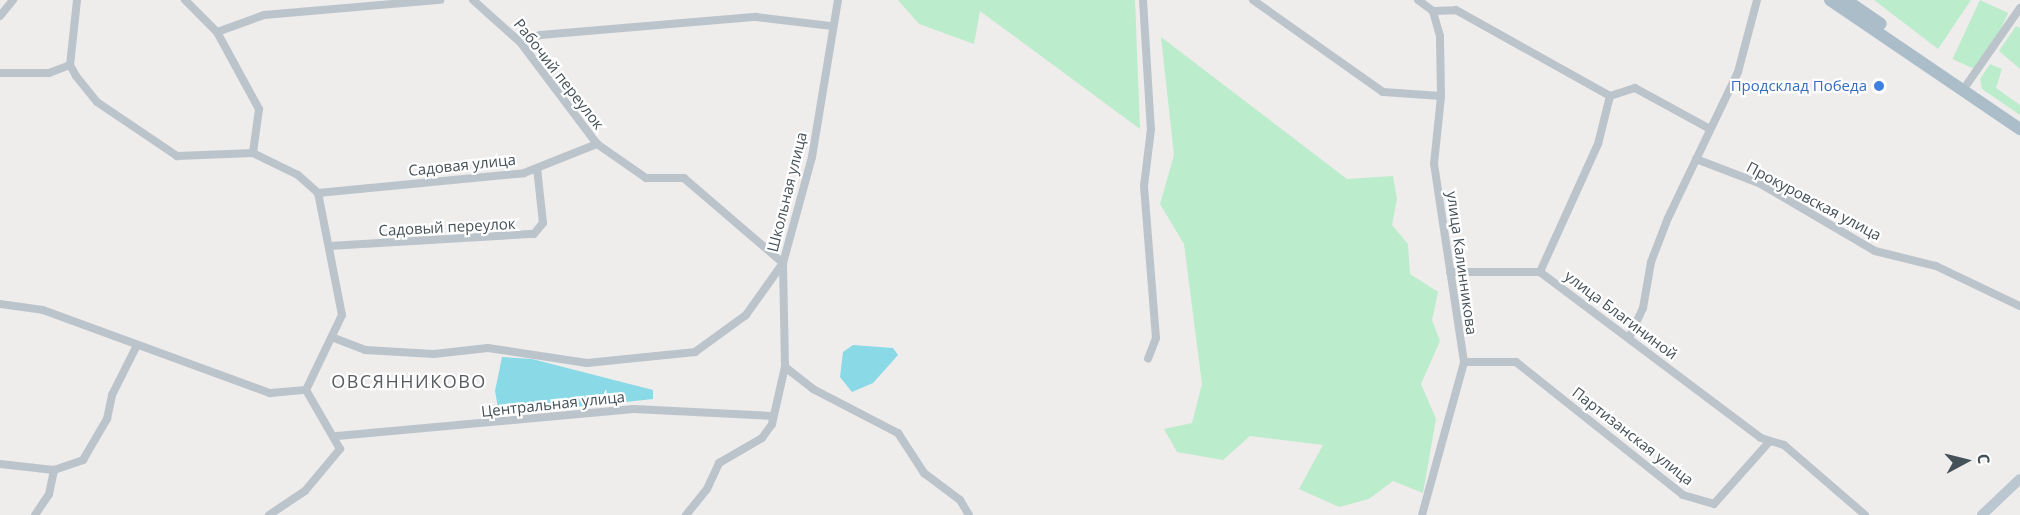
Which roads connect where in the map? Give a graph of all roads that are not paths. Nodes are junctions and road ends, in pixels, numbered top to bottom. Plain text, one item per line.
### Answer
1 (13, 0) edge
2 (77, 0) edge
3 (185, 0) edge
4 (440, 0) edge
5 (473, 0) edge
6 (838, 0) edge
7 (1143, 0) edge
8 (1253, 0) edge
9 (1418, 0) edge
10 (1757, 0) edge
11 (1830, 0) edge
12 (1846, 0) edge
13 (2020, 8) edge
14 (1433, 11) junction
15 (0, 16) edge
16 (832, 26) junction
17 (217, 32) junction
18 (520, 42) junction
19 (70, 65) junction
20 (0, 73) edge
21 (1965, 87) junction
22 (1441, 96) junction
23 (1610, 96) junction
24 (2020, 120) edge
25 (1710, 129) junction
26 (2020, 129) edge
27 (597, 144) junction
28 (253, 153) junction
29 (1696, 159) junction
30 (537, 168) junction
31 (318, 193) junction
32 (329, 246) junction
33 (783, 263) junction
34 (1450, 272) junction
35 (1540, 272) junction
36 (0, 304) edge
37 (2020, 306) edge
38 (334, 338) junction
39 (1629, 338) junction
40 (137, 345) junction
41 (1148, 359) dead end
42 (1464, 362) junction
43 (785, 366) junction
44 (306, 390) junction
45 (773, 416) junction
46 (337, 436) junction
47 (1770, 441) junction
48 (0, 464) edge
49 (54, 470) junction
50 (2020, 479) edge
51 (35, 515) edge
52 (269, 515) edge
53 (686, 515) edge
54 (969, 515) edge
55 (1422, 515) edge
56 (1865, 515) edge
57 (1982, 515) edge

1 - 15 street
2 - 19 street
3 - 17 street
4 - 17 street
5 - 18 street, Рабочий переулок
6 - 16 street, Школьная улица
7 - 41 street
8 - 22 street
9 - 14 street
10 - 25 street
11 - 21 main road
12 - 21 main road
13 - 21 street
14 - 22 street, улица Калинникова
14 - 23 street
16 - 18 street
16 - 33 street, Школьная улица
17 - 28 street
18 - 27 street, Рабочий переулок
19 - 20 street
19 - 28 street
21 - 24 main road
21 - 26 main road
22 - 34 street, улица Калинникова
23 - 25 street
23 - 35 street
25 - 29 street
27 - 30 street, Садовая улица
27 - 33 street
28 - 31 street
29 - 37 street, Прокуровская улица
29 - 39 street
30 - 31 street, Садовая улица
30 - 32 street, Садовый переулок
31 - 32 street
32 - 38 street
33 - 38 street
33 - 43 street, Школьная улица
34 - 35 street
34 - 42 street, улица Калинникова
35 - 39 street, улица Благининой
36 - 40 street
38 - 44 street
39 - 47 street, улица Благининой
40 - 44 street
40 - 49 street
42 - 47 street, Партизанская улица
42 - 55 street, улица Калинникова
43 - 45 street, Школьная улица
43 - 54 street
44 - 46 street
45 - 46 street, Центральная улица
45 - 53 street, Школьная улица
46 - 52 street
47 - 56 street, улица Благининой
48 - 49 street
49 - 51 street
50 - 57 main road

